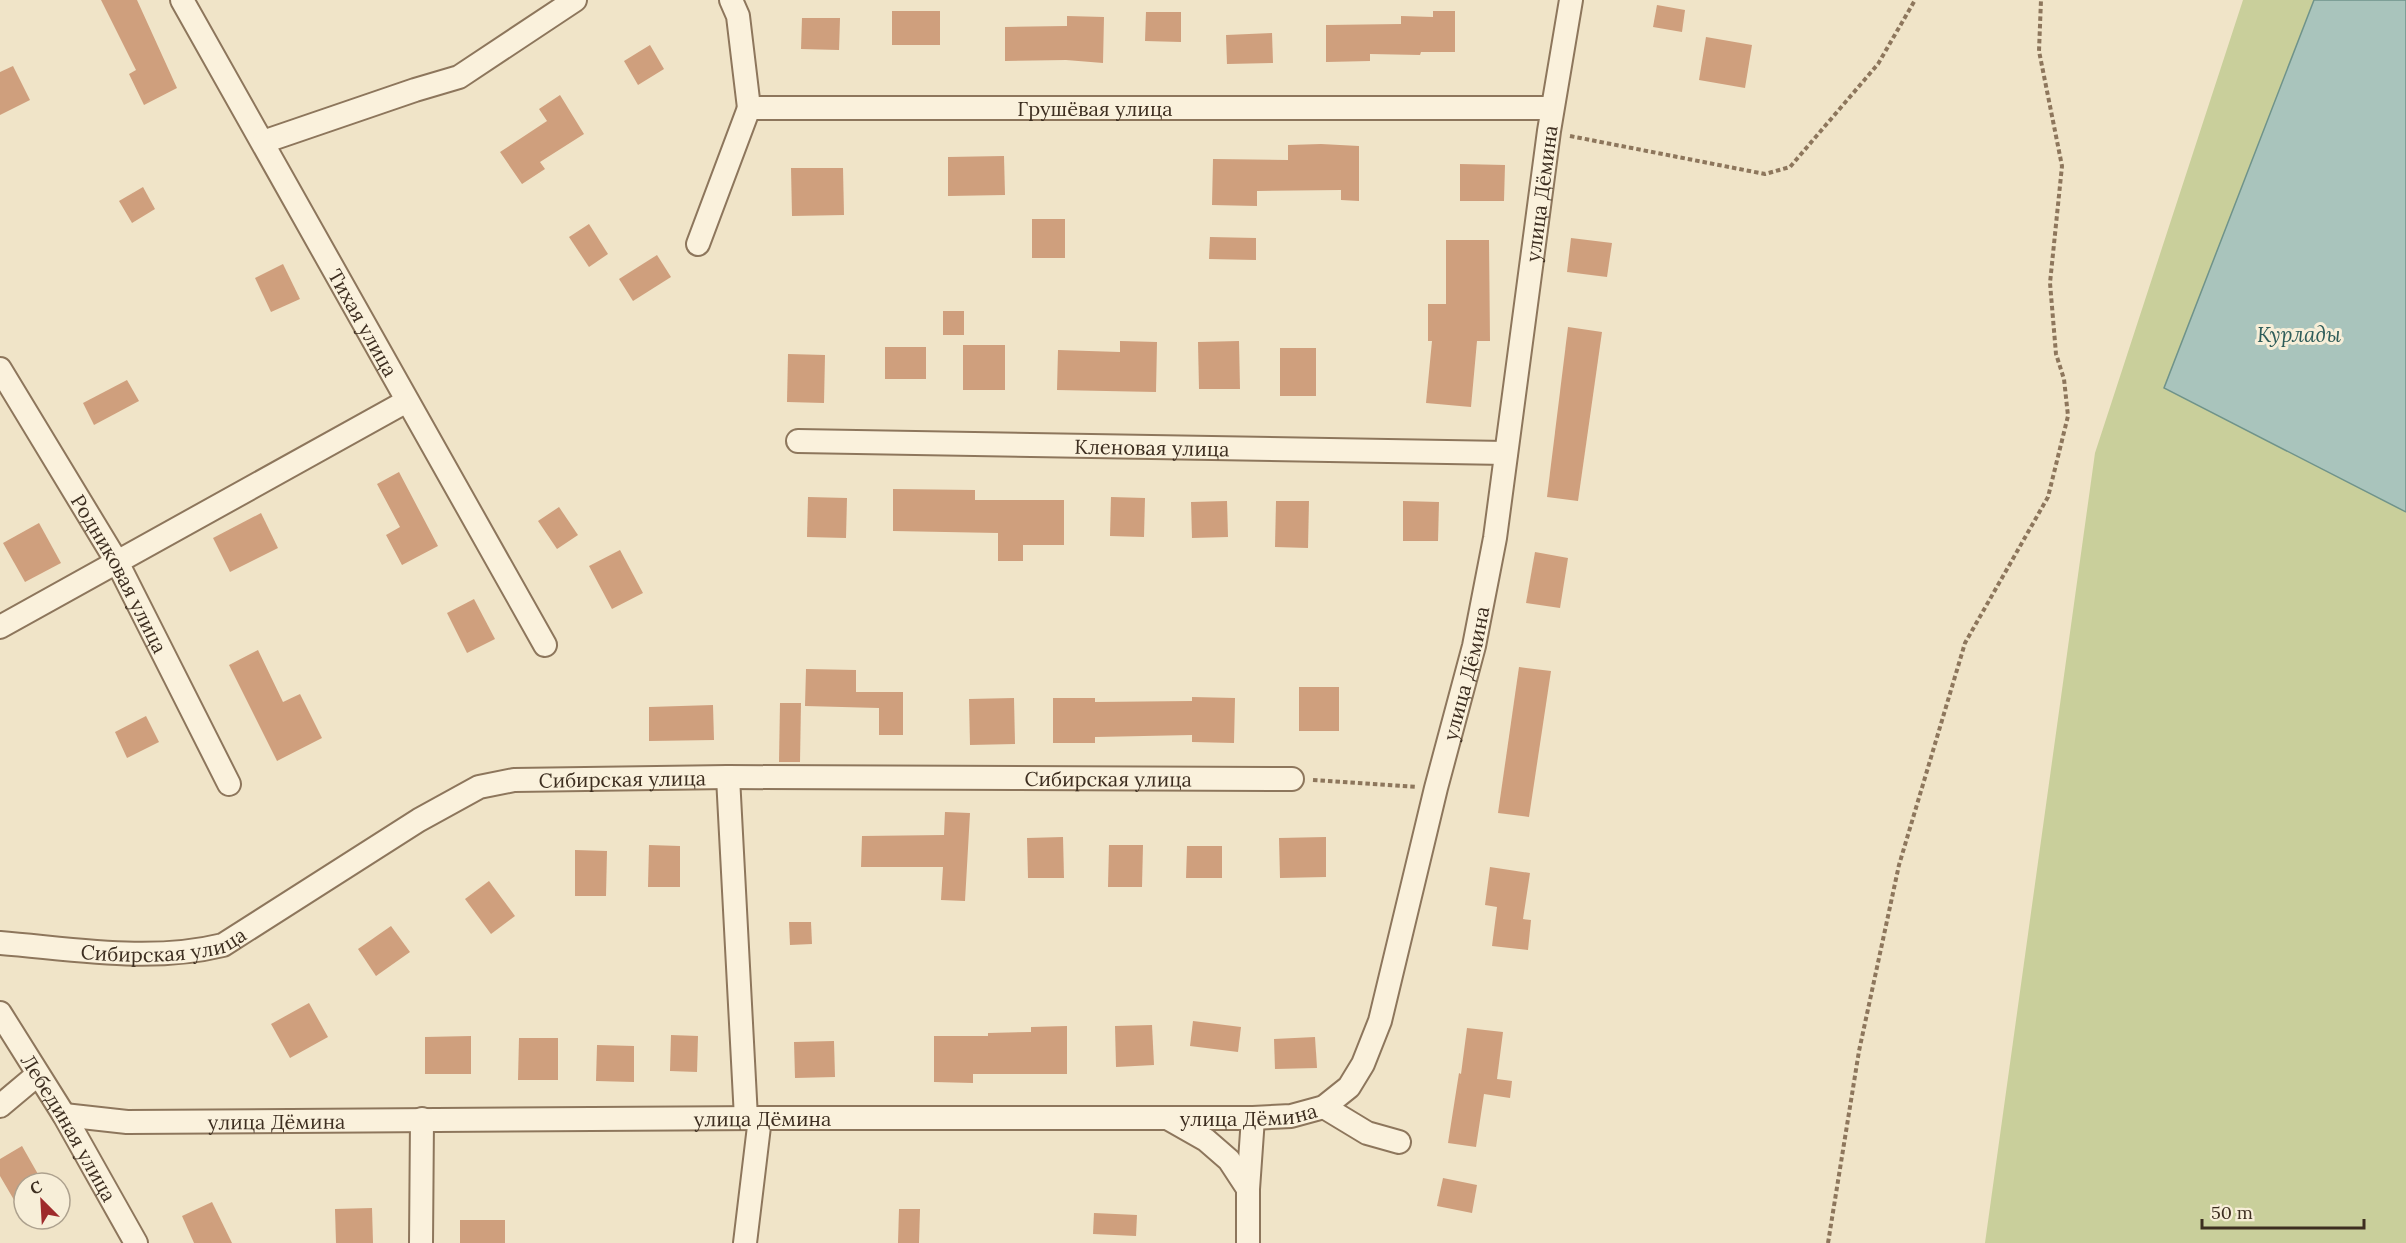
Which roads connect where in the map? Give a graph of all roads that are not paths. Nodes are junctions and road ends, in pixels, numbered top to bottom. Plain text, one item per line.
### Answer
1 (182, 0) edge
2 (575, 0) edge
3 (731, 0) edge
4 (1572, 0) edge
5 (749, 108) junction
6 (1552, 108) junction
7 (263, 142) junction
8 (698, 244) dead end
9 (0, 369) edge
10 (407, 400) junction
11 (798, 441) dead end
12 (1506, 453) junction
13 (117, 562) junction
14 (0, 627) edge
15 (544, 645) dead end
16 (728, 777) junction
17 (1292, 779) road end
18 (229, 784) dead end
19 (0, 943) edge
20 (0, 1013) edge
21 (38, 1075) junction
22 (0, 1106) edge
23 (1324, 1107) junction
24 (64, 1115) junction
25 (1165, 1117) junction
26 (753, 1118) junction
27 (1253, 1118) junction
28 (422, 1119) junction
29 (1399, 1142) dead end
30 (1248, 1189) junction
31 (136, 1243) edge
32 (421, 1243) edge
33 (745, 1243) edge
34 (1248, 1243) edge

1 - 7 street, Тихая улица
2 - 7 street
3 - 5 street
4 - 6 street, улица Дёмина
5 - 6 street, Грушёвая улица
5 - 8 street
6 - 12 street, улица Дёмина
7 - 10 street, Тихая улица
9 - 13 street, Родниковая улица
10 - 13 street
10 - 15 street, Тихая улица
11 - 12 street, Кленовая улица
12 - 23 street, улица Дёмина
13 - 14 street
13 - 18 street, Родниковая улица
16 - 17 street, Сибирская улица
16 - 19 street, Сибирская улица
16 - 26 street
20 - 21 street, Лебединая улица
21 - 22 street
21 - 24 street, Лебединая улица
23 - 27 street, улица Дёмина
23 - 29 street
24 - 28 street, улица Дёмина
24 - 31 street, Лебединая улица
25 - 26 street, улица Дёмина
25 - 27 street, улица Дёмина
25 - 30 street
26 - 28 street, улица Дёмина
26 - 33 street
27 - 30 street
28 - 32 street
30 - 34 street

